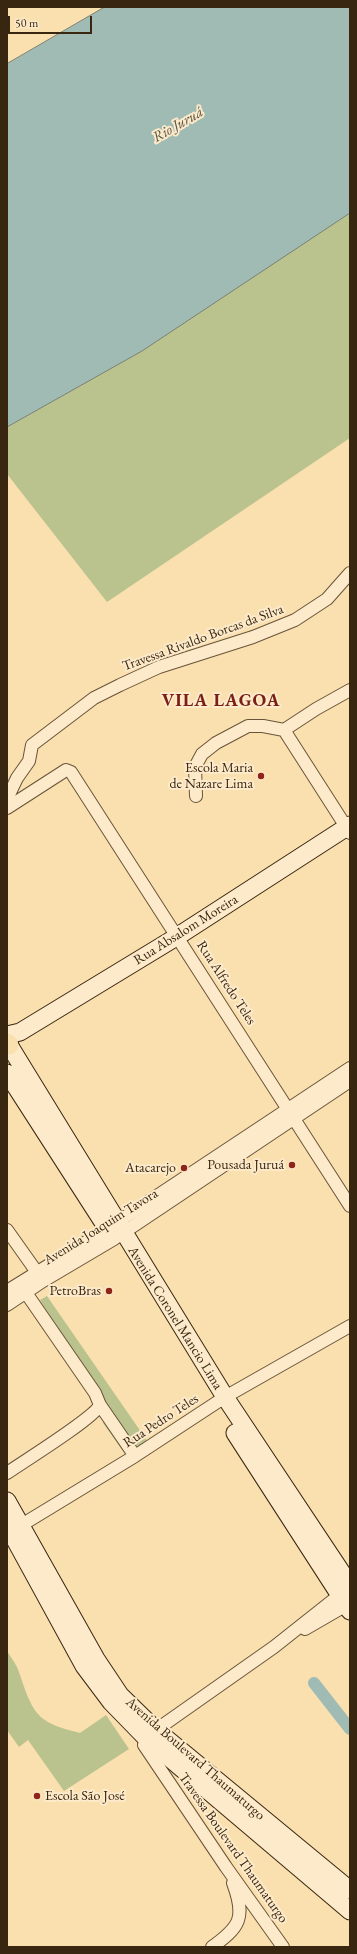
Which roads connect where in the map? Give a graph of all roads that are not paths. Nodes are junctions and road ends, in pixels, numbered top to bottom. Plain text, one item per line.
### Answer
1 (350, 573) edge
2 (350, 690) edge
3 (284, 730) junction
4 (196, 796) dead end
5 (7, 798) edge
6 (7, 808) edge
7 (349, 828) edge
8 (178, 936) junction
9 (10, 1040) edge
10 (350, 1068) edge
11 (7, 1073) edge
12 (350, 1081) edge
13 (291, 1113) junction
14 (350, 1206) edge
15 (7, 1230) edge
16 (115, 1231) junction
17 (40, 1276) junction
18 (23, 1288) junction
19 (7, 1291) edge
20 (7, 1305) edge
21 (350, 1326) edge
22 (220, 1400) junction
23 (100, 1405) junction
24 (135, 1456) junction
25 (7, 1473) edge
26 (7, 1501) edge
27 (13, 1527) edge
28 (347, 1598) edge
29 (149, 1738) junction
30 (288, 1848) junction
31 (226, 1867) junction
32 (350, 1890) edge
33 (350, 1911) edge
34 (212, 1947) edge
35 (283, 1947) edge

1 - 5 street, Travessa Rivaldo Borcas da Silva
2 - 3 street
3 - 4 street
3 - 7 street
6 - 8 street, Rua Alfredo Teles
7 - 8 main road, Rua Absalom Moreira
8 - 9 main road, Rua Absalom Moreira
8 - 13 street, Rua Alfredo Teles
9 - 16 main road, Avenida Coronel Mancio Lima
10 - 13 street, Avenida Joaquim Tavora
11 - 16 main road, Avenida Coronel Mancio Lima
12 - 13 street, Avenida Joaquim Tavora
13 - 14 street, Rua Alfredo Teles
13 - 16 street, Avenida Joaquim Tavora
15 - 17 street
16 - 17 street, Avenida Joaquim Tavora
16 - 22 main road, Avenida Coronel Mancio Lima
17 - 18 street, Avenida Joaquim Tavora
18 - 19 street, Avenida Joaquim Tavora
18 - 20 street, Avenida Joaquim Tavora
18 - 23 street
21 - 22 street, Rua Pedro Teles
22 - 24 street, Rua Pedro Teles
22 - 28 main road, Avenida Coronel Mancio Lima
23 - 24 street
23 - 25 street
24 - 27 street, Rua Pedro Teles
26 - 27 main road, Avenida Boulevard Thaumaturgo
27 - 29 main road, Avenida Boulevard Thaumaturgo
28 - 29 street
29 - 30 main road, Avenida Boulevard Thaumaturgo
29 - 31 street, Travessa Boulevard Thaumaturgo
30 - 32 main road, Avenida Boulevard Thaumaturgo
30 - 33 main road, Avenida Boulevard Thaumaturgo
31 - 34 street
31 - 35 street, Travessa Boulevard Thaumaturgo

